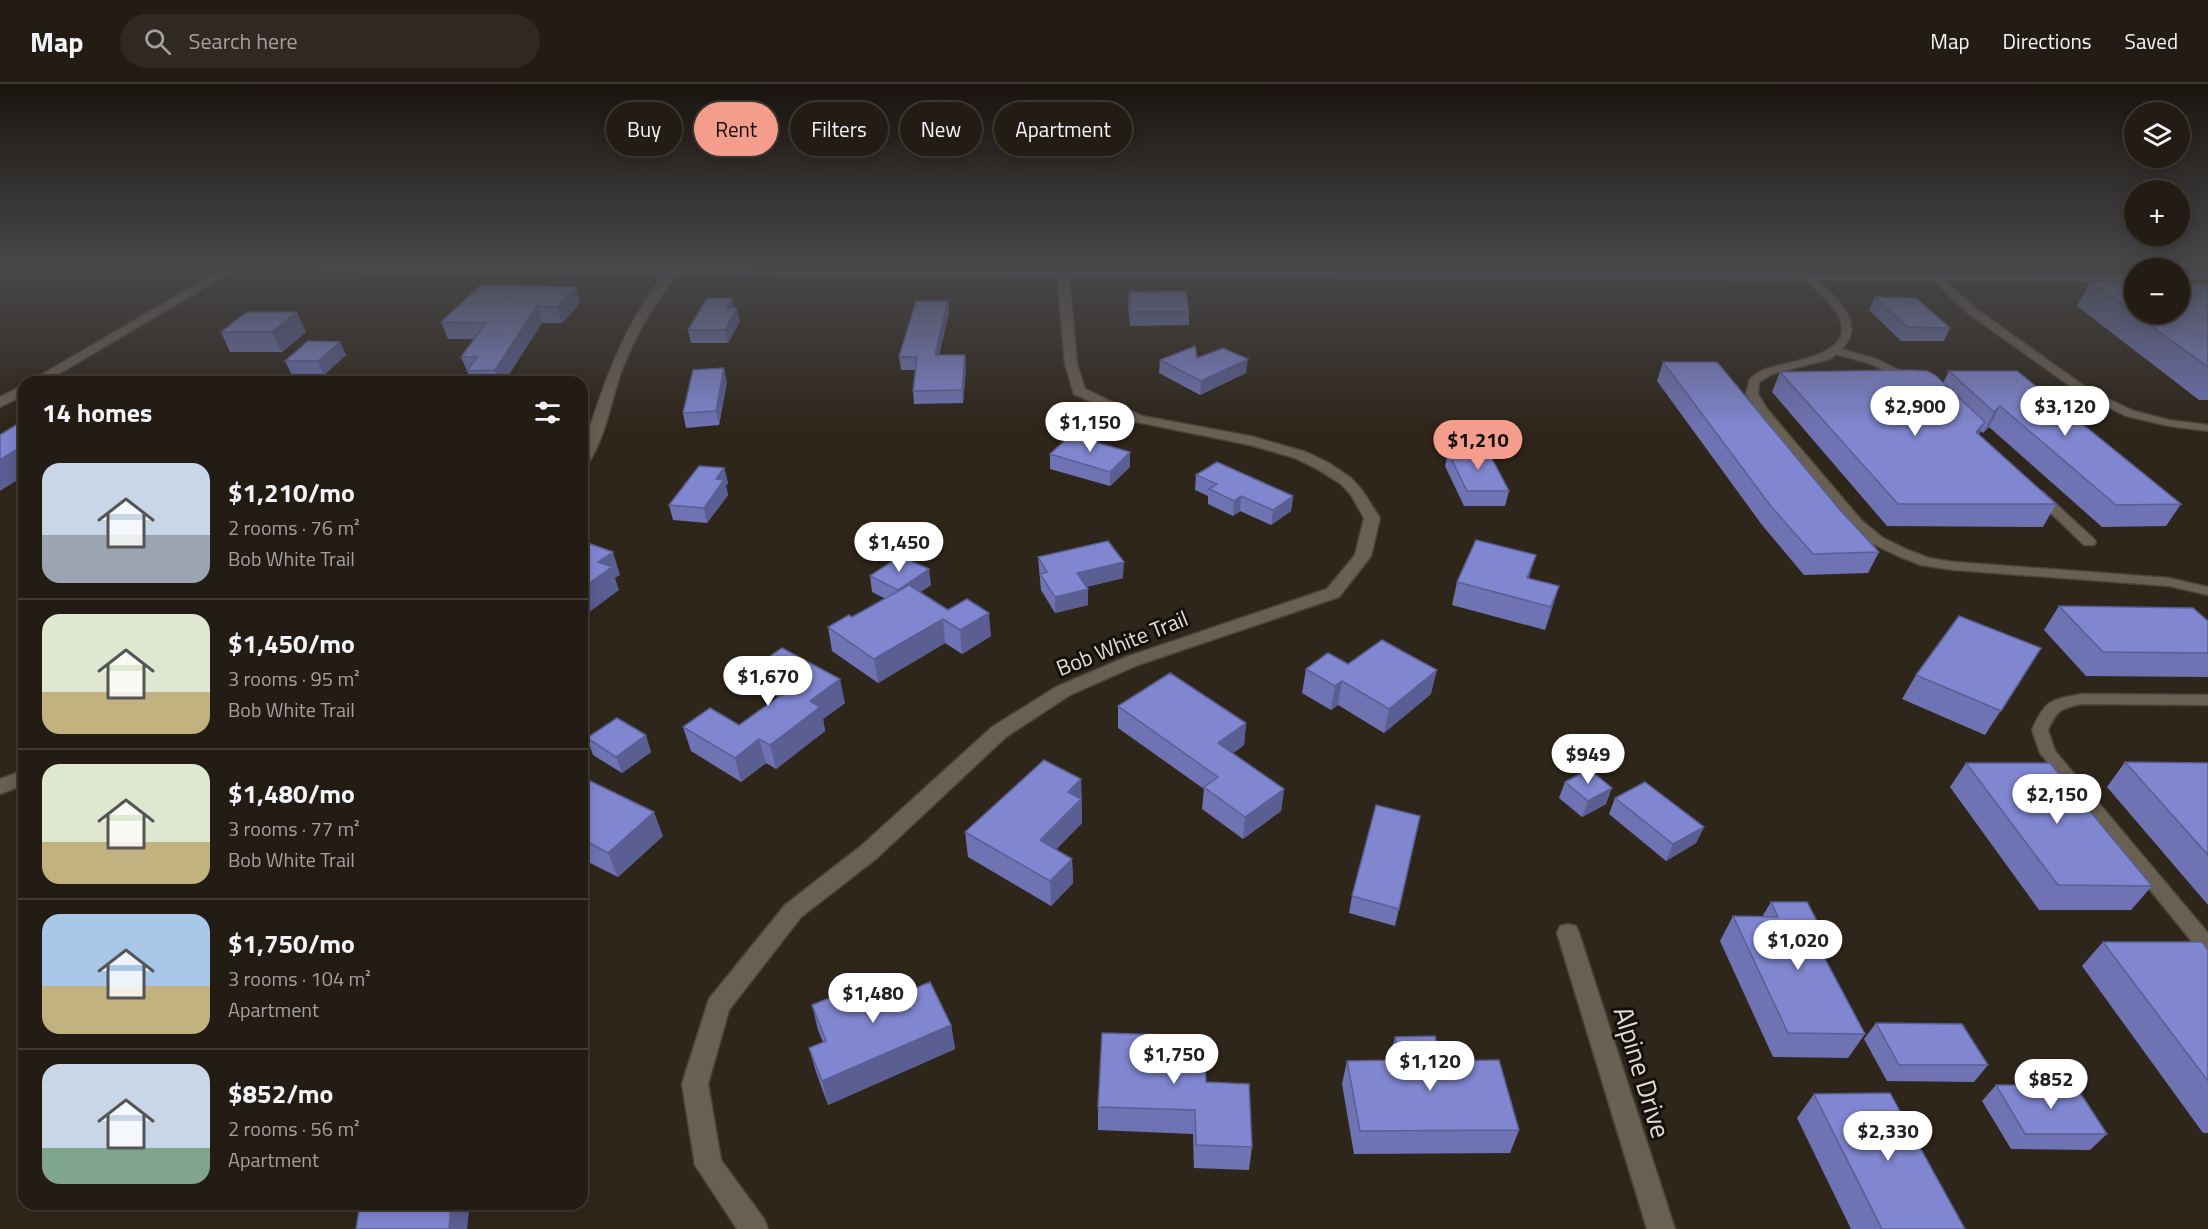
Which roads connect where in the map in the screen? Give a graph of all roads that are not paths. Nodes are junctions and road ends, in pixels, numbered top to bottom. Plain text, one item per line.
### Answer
1 (142, 320) edge
2 (637, 320) edge
3 (1067, 320) edge
4 (1846, 320) edge
5 (1985, 320) edge
6 (1834, 350) junction
7 (46, 376) edge
8 (1921, 385) edge
9 (18, 392) edge
10 (0, 403) edge
11 (2208, 428) edge
12 (588, 453) edge
13 (2031, 487) edge
14 (2089, 542) dead end
15 (2208, 591) edge
16 (2208, 700) edge
17 (18, 780) edge
18 (0, 787) edge
19 (1568, 933) dead end
20 (2208, 947) edge
21 (754, 1229) edge
22 (1661, 1229) edge

1 - 7 street
2 - 12 street
3 - 21 street, Bob White Trail
4 - 6 lane
5 - 11 lane
6 - 8 lane
6 - 15 lane
9 - 10 street
13 - 14 lane
16 - 20 lane
17 - 18 street
19 - 22 street, Alpine Drive

